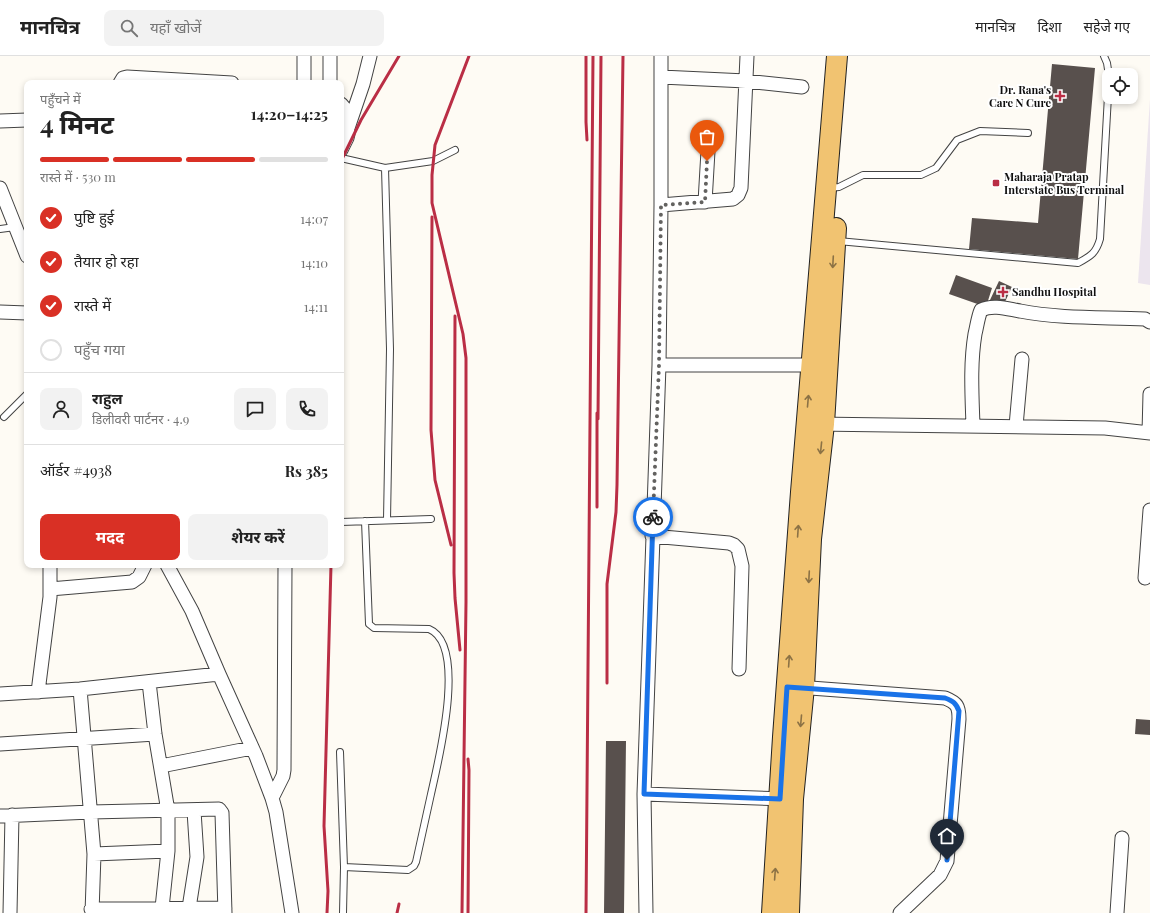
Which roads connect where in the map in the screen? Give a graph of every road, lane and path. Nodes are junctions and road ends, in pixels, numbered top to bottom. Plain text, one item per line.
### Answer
1 (304, 56) edge
2 (330, 56) edge
3 (370, 56) edge
4 (661, 56) edge
5 (747, 56) edge
6 (837, 56) edge
7 (848, 56) edge
8 (1104, 56) edge
9 (1108, 68) edge
10 (661, 77) junction
11 (121, 80) edge
12 (150, 80) edge
13 (304, 80) edge
14 (330, 80) edge
15 (746, 81) junction
16 (802, 87) dead end
17 (1108, 104) edge
18 (344, 108) edge
19 (24, 120) edge
20 (0, 121) edge
21 (348, 128) junction
22 (1028, 133) dead end
23 (709, 134) dead end
24 (344, 145) edge
25 (455, 150) dead end
26 (344, 159) edge
27 (385, 168) junction
28 (0, 188) edge
29 (832, 188) junction
30 (705, 202) junction
31 (661, 205) junction
32 (15, 227) junction
33 (0, 229) edge
34 (828, 240) junction
35 (24, 249) edge
36 (0, 312) edge
37 (24, 313) edge
38 (1150, 322) edge
39 (1022, 359) dead end
40 (659, 365) junction
41 (811, 365) junction
42 (1150, 394) edge
43 (24, 397) edge
44 (4, 417) dead end
45 (815, 423) junction
46 (973, 426) junction
47 (1016, 426) junction
48 (1149, 433) edge
49 (1150, 510) edge
50 (431, 519) dead end
51 (387, 520) junction
52 (365, 521) junction
53 (344, 522) edge
54 (652, 536) junction
55 (50, 568) edge
56 (144, 568) edge
57 (169, 568) edge
58 (285, 568) edge
59 (1145, 578) dead end
60 (50, 589) junction
61 (740, 669) dead end
62 (219, 674) junction
63 (149, 682) junction
64 (795, 687) junction
65 (80, 689) junction
66 (38, 692) junction
67 (0, 694) edge
68 (155, 734) junction
69 (84, 739) junction
70 (0, 744) edge
71 (252, 748) junction
72 (340, 752) dead end
73 (161, 766) junction
74 (644, 794) junction
75 (272, 798) junction
76 (786, 799) junction
77 (194, 810) junction
78 (168, 811) junction
79 (91, 812) junction
80 (6, 815) edge
81 (1122, 838) dead end
82 (168, 851) junction
83 (94, 854) junction
84 (344, 867) junction
85 (189, 908) junction
86 (167, 910) edge
87 (225, 910) edge
88 (91, 911) edge
89 (289, 912) edge
90 (10, 913) edge
91 (343, 913) edge
92 (646, 913) edge
93 (772, 913) edge
94 (789, 913) edge
95 (900, 913) edge
96 (1117, 913) edge

1 - 13 street
2 - 14 street
3 - 21 street
4 - 10 street
5 - 15 street
6 - 29 main road
7 - 29 main road
8 - 9 lane
10 - 15 street
10 - 31 street
11 - 12 street
15 - 16 street
15 - 30 street
17 - 34 lane
18 - 21 street
19 - 20 street
21 - 24 street
22 - 29 lane
23 - 30 street
25 - 27 lane
26 - 27 lane
27 - 51 lane
28 - 32 street
29 - 34 main road
30 - 31 street
31 - 40 street
32 - 33 lane
32 - 35 street
34 - 41 main road
34 -> 45 main road
36 - 37 street
38 - 46 street
39 - 47 street
40 - 41 street
40 - 54 street
45 -> 41 main road
42 - 48 street
43 - 44 lane
45 - 46 street
45 - 64 main road
46 - 47 street
47 - 48 street
49 - 59 street
50 - 51 lane
51 - 52 lane
52 - 53 lane
52 - 84 lane
54 - 61 street
54 - 74 street
55 - 60 street
56 - 60 street
57 - 62 street
58 - 75 street
60 - 66 street
62 - 63 street
62 - 71 street
63 - 65 street
63 - 68 street
64 - 76 main road
64 - 95 street
65 - 66 street
65 - 69 street
66 - 67 street
68 - 69 street
68 - 73 street
69 - 70 street
69 - 79 street
71 - 73 street
71 - 75 street
72 - 84 lane
73 - 78 street
74 - 76 street
74 - 92 street
75 - 89 street
93 -> 76 main road
76 - 94 main road
77 - 78 street
77 - 85 street
77 - 87 street
78 - 79 street
78 - 82 street
79 - 80 street
79 - 83 street
80 - 90 street
81 - 96 street
82 - 83 street
82 - 86 street
83 - 88 street
84 - 91 lane
85 - 86 street
85 - 87 street
86 - 88 street

